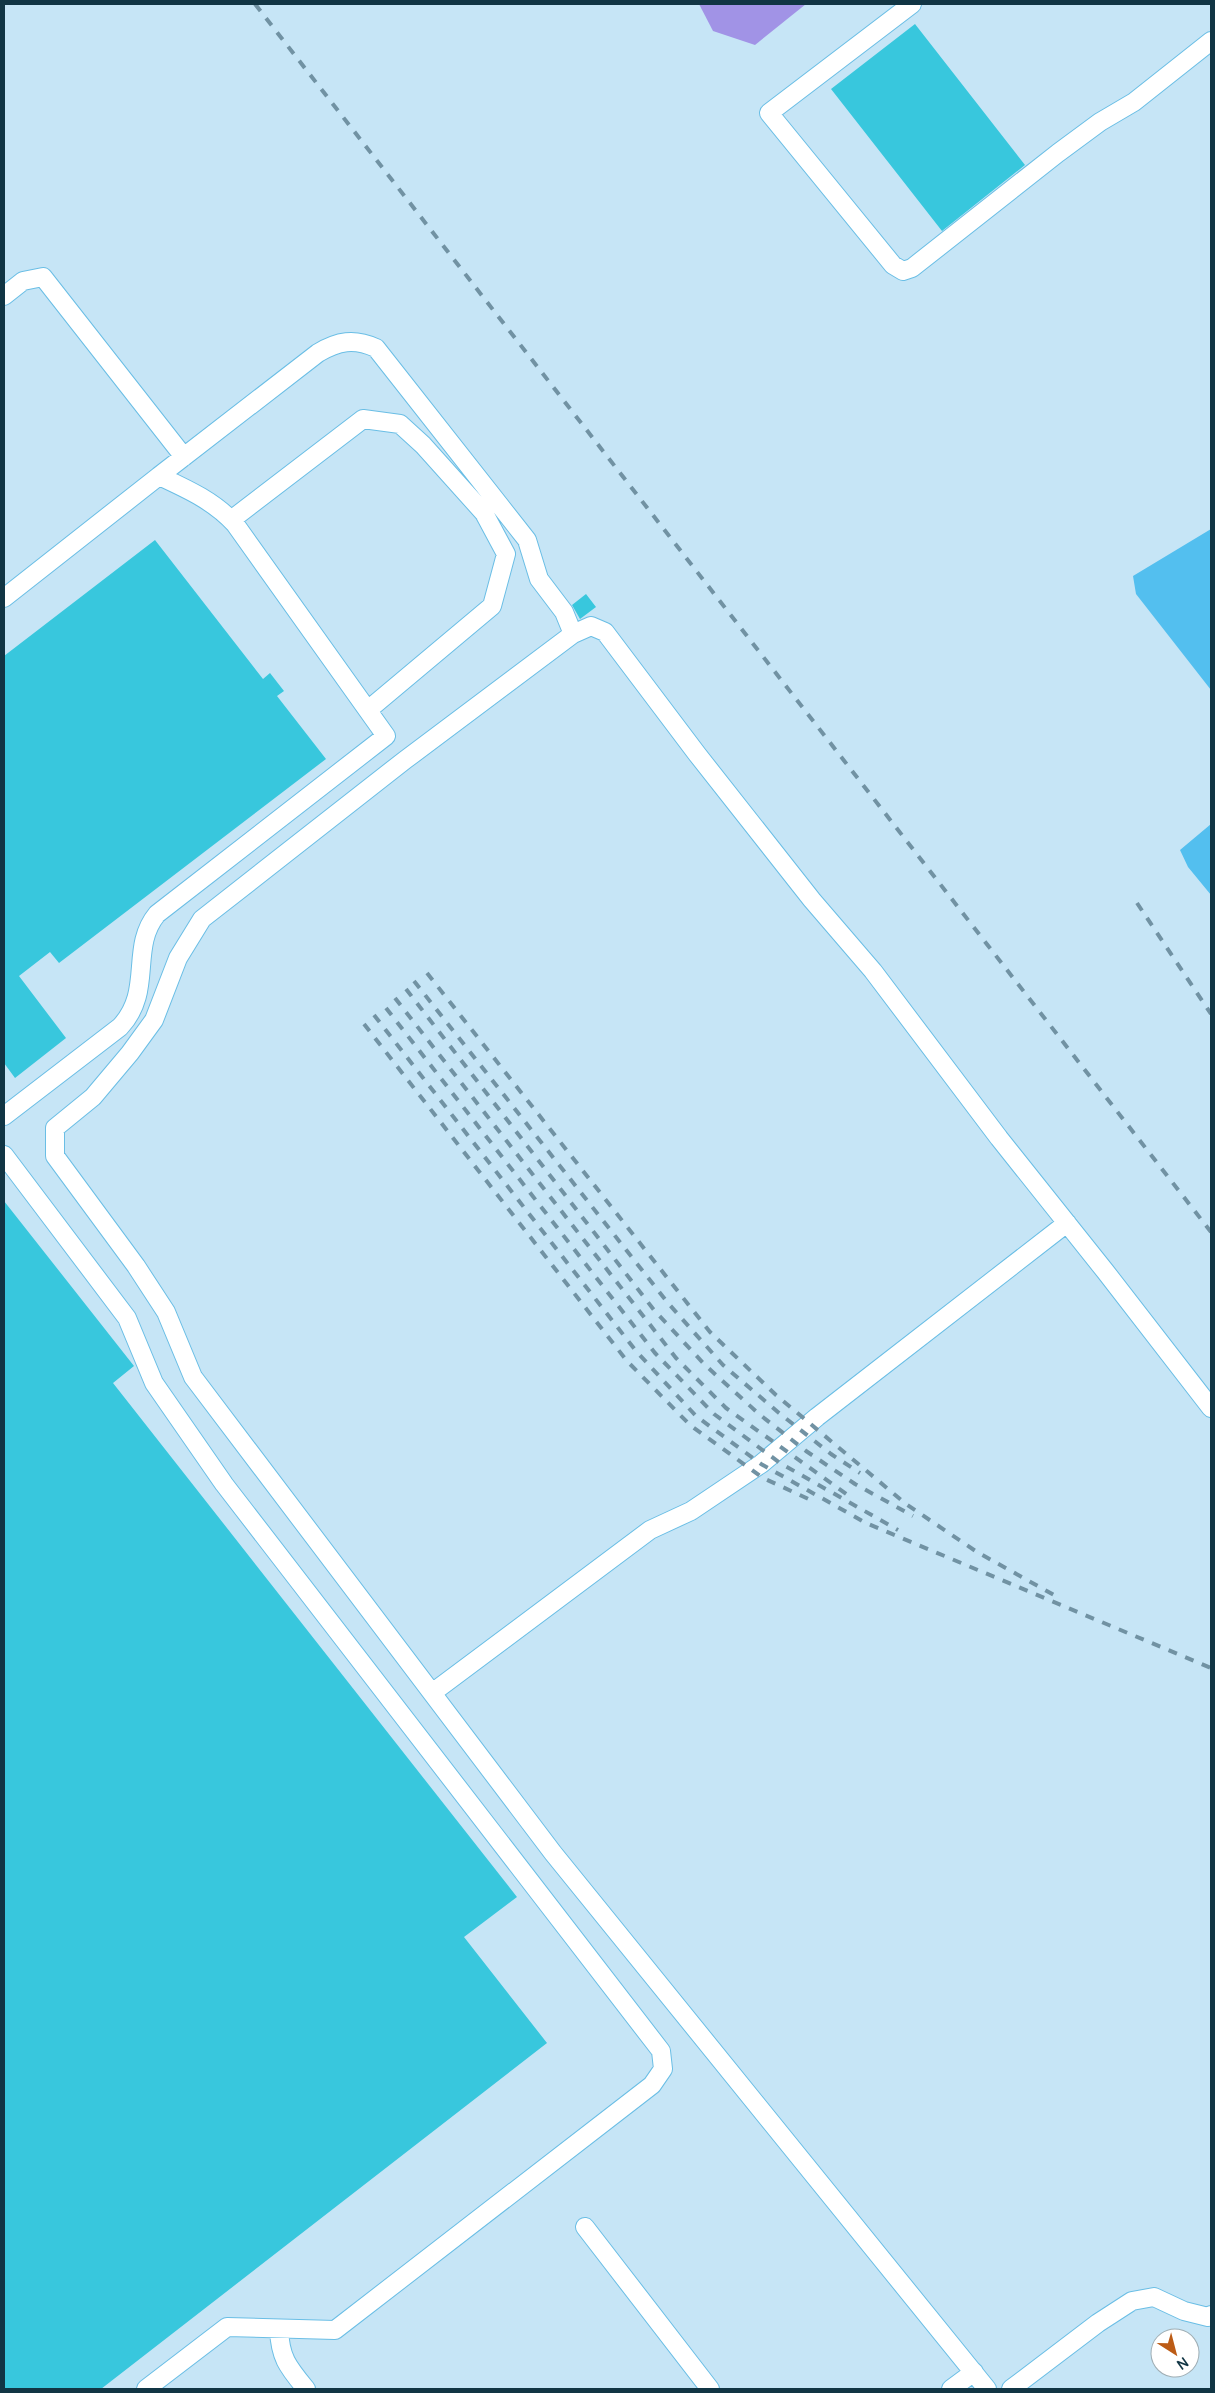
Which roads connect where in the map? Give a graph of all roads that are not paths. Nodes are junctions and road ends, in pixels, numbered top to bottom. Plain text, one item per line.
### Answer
1 (912, 4) edge
2 (1211, 41) edge
3 (4, 296) edge
4 (184, 457) junction
5 (159, 476) junction
6 (231, 520) junction
7 (4, 598) edge
8 (573, 634) junction
9 (368, 710) junction
10 (4, 1116) edge
11 (7, 1166) edge
12 (1067, 1223) junction
13 (1211, 1408) edge
14 (432, 1693) junction
15 (585, 2227) dead end
16 (1211, 2315) edge
17 (280, 2329) junction
18 (974, 2372) junction
19 (146, 2389) edge
20 (306, 2389) edge
21 (710, 2389) edge
22 (951, 2389) edge
23 (988, 2389) edge
24 (1011, 2389) edge

1 - 2 lane
3 - 4 lane
4 - 5 lane
4 - 8 lane
5 - 6 lane
5 - 7 lane
6 - 9 lane
6 - 9 lane
8 - 12 lane
8 - 14 lane
9 - 10 lane
11 - 17 lane
12 - 13 lane
12 - 14 lane
14 - 18 lane
15 - 21 lane
16 - 24 lane
17 - 19 lane
17 - 20 lane
18 - 22 lane
18 - 23 lane

